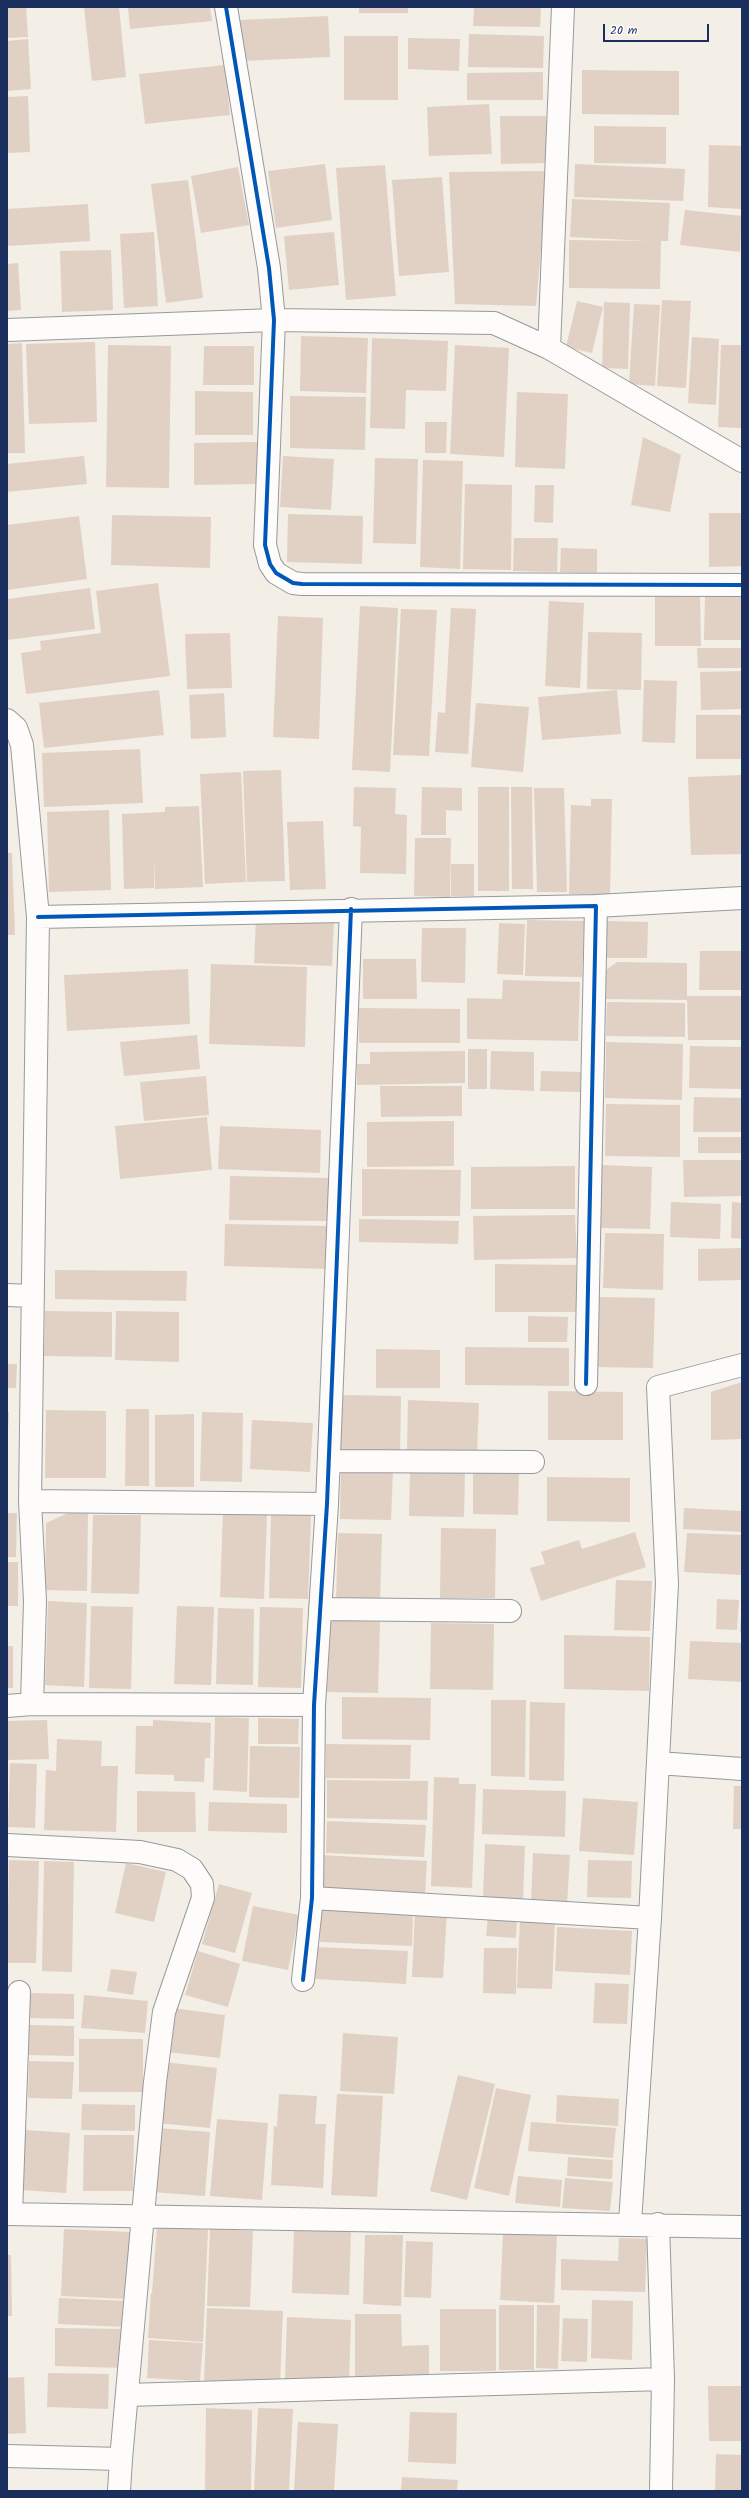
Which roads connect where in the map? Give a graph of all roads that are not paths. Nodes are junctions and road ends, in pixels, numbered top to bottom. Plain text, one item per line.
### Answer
1 (226, 7) edge
2 (563, 7) edge
3 (274, 320) junction
4 (7, 330) edge
5 (549, 348) junction
6 (742, 461) edge
7 (742, 585) edge
8 (7, 720) edge
9 (742, 898) edge
10 (596, 906) junction
11 (351, 909) junction
12 (38, 917) junction
13 (7, 1295) edge
14 (33, 1296) junction
15 (742, 1365) edge
16 (586, 1384) dead end
17 (329, 1461) junction
18 (533, 1462) dead end
19 (30, 1501) junction
20 (327, 1504) junction
21 (320, 1609) junction
22 (510, 1611) dead end
23 (32, 1704) junction
24 (314, 1705) junction
25 (7, 1706) edge
26 (658, 1763) junction
27 (742, 1769) edge
28 (7, 1844) edge
29 (312, 1898) junction
30 (650, 1918) junction
31 (303, 1980) dead end
32 (19, 1992) dead end
33 (9, 2214) edge
34 (145, 2217) junction
35 (630, 2223) junction
36 (658, 2224) junction
37 (742, 2227) edge
38 (663, 2379) junction
39 (127, 2395) junction
40 (7, 2456) edge
41 (121, 2459) junction
42 (119, 2491) edge
43 (661, 2491) edge

1 - 3 street
2 - 5 street
3 - 4 street
3 - 5 street
3 - 7 street
5 - 6 street
8 - 12 street
9 - 10 street
10 - 11 street
10 - 16 street
11 - 12 street
11 - 17 street
12 - 14 street
13 - 14 street
14 - 19 street
15 - 26 street
17 - 18 street
17 - 20 street
19 - 20 street
19 - 23 street
20 - 21 street
21 - 22 street
21 - 24 street
23 - 24 street
23 - 25 street
24 - 29 street
26 - 27 street
26 - 30 street
28 - 34 street
29 - 30 street
29 - 31 street
30 - 35 street
32 - 33 street
33 - 34 street
34 - 35 street
34 - 39 street
35 - 36 street
36 - 37 street
36 - 38 street
38 - 39 street
38 - 43 street
39 - 41 street
40 - 41 street
41 - 42 street

